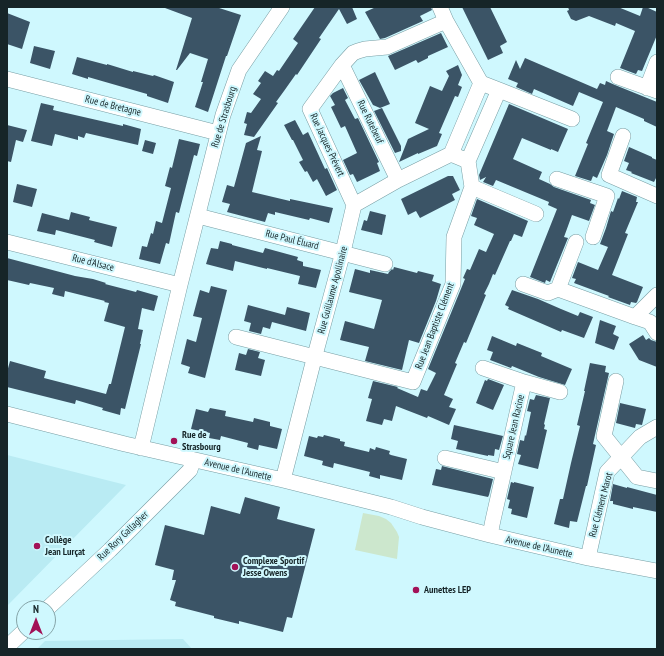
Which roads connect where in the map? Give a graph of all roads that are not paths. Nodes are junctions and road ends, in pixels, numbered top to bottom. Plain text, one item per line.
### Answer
1 (440, 7) edge
2 (275, 8) edge
3 (446, 21) junction
4 (657, 62) edge
5 (342, 65) junction
6 (618, 77) dead end
7 (7, 79) edge
8 (481, 82) junction
9 (499, 90) junction
10 (652, 90) edge
11 (572, 119) dead end
12 (218, 133) junction
13 (623, 136) dead end
14 (451, 154) junction
15 (468, 161) junction
16 (609, 175) junction
17 (557, 179) dead end
18 (398, 180) junction
19 (472, 187) junction
20 (607, 196) junction
21 (657, 196) edge
22 (354, 205) junction
23 (536, 214) dead end
24 (198, 216) junction
25 (593, 237) dead end
26 (7, 242) edge
27 (576, 242) dead end
28 (343, 252) junction
29 (385, 264) dead end
30 (523, 284) dead end
31 (180, 285) junction
32 (558, 289) junction
33 (657, 296) edge
34 (635, 317) junction
35 (657, 333) edge
36 (236, 336) dead end
37 (315, 357) junction
38 (483, 368) dead end
39 (616, 381) dead end
40 (524, 382) junction
41 (560, 392) dead end
42 (7, 414) edge
43 (657, 427) edge
44 (141, 448) junction
45 (621, 457) junction
46 (445, 458) dead end
47 (194, 460) junction
48 (504, 472) junction
49 (284, 480) junction
50 (657, 481) edge
51 (422, 517) joint
52 (490, 536) junction
53 (588, 558) junction
54 (657, 571) edge
55 (56, 601) edge
56 (16, 639) edge
57 (7, 647) edge

1 - 3 street
2 - 12 street, Rue de Strasbourg
3 - 5 street, Rue Jacques Prévert
3 - 8 street
4 - 10 street
5 - 18 street, Rue Rutebeuf
5 - 22 street, Rue Jacques Prévert
6 - 10 street
7 - 12 street, Rue de Bretagne
8 - 9 street
8 - 14 street
9 - 11 street
9 - 15 street
12 - 24 street, Rue de Strasbourg
13 - 16 street
14 - 15 street
14 - 18 street
15 - 19 street
16 - 20 street
16 - 21 street
17 - 20 street
18 - 22 street
19 - 23 street
19 - 37 street, Rue Jean Baptiste Clément
20 - 25 street
22 - 28 street, Rue Guillaume Apollinaire
24 - 28 street, Rue Paul Éluard
24 - 31 street, Rue de Strasbourg
26 - 31 street, Rue d'Alsace
27 - 32 street
28 - 29 street, Rue Paul Éluard
28 - 37 street, Rue Guillaume Apollinaire
30 - 32 street
31 - 44 street, Rue de Strasbourg
32 - 34 street
33 - 34 street
34 - 35 street
36 - 37 street, Rue Jean Baptiste Clément
37 - 49 street, Rue Guillaume Apollinaire
38 - 40 street, Square Jean Racine
39 - 45 street
40 - 41 street, Square Jean Racine
40 - 48 street, Square Jean Racine
42 - 44 street, Avenue de l'Aunette
43 - 45 street, Rue Clément Marot
44 - 47 street, Avenue de l'Aunette
45 - 50 street
45 - 53 street, Rue Clément Marot
46 - 48 street, Square Jean Racine
47 - 49 street, Avenue de l'Aunette
47 - 55 street, Rue Rory Gallagher
48 - 52 street, Square Jean Racine
49 - 51 street, Avenue de l'Aunette
51 - 52 street, Avenue de l’Aunette
52 - 53 street, Avenue de l’Aunette
53 - 54 street, Avenue de l’Aunette
56 - 57 street

